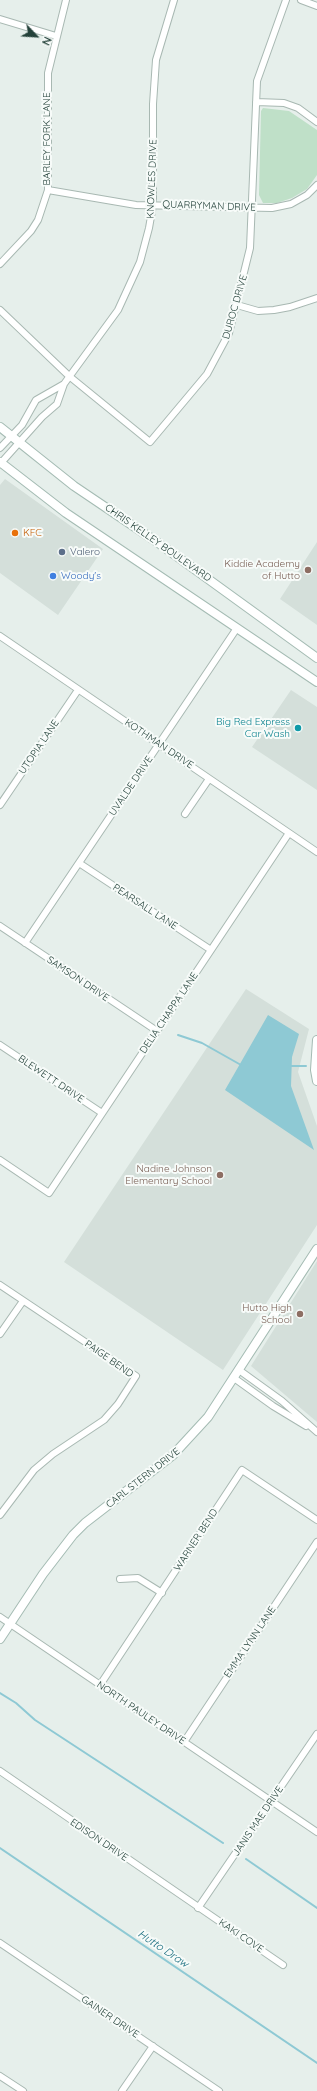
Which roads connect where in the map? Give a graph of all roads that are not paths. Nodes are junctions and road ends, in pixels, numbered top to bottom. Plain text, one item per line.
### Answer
1 (66, 0) edge
2 (174, 0) edge
3 (286, 0) edge
4 (301, 0) edge
5 (317, 6) edge
6 (0, 19) edge
7 (56, 36) junction
8 (256, 102) junction
9 (317, 122) edge
10 (317, 185) edge
11 (48, 190) junction
12 (152, 205) junction
13 (253, 207) junction
14 (0, 264) edge
15 (317, 298) edge
16 (237, 305) junction
17 (0, 310) edge
18 (69, 376) junction
19 (64, 384) junction
20 (0, 427) edge
21 (11, 436) junction
22 (19, 444) junction
23 (0, 448) edge
24 (0, 463) edge
25 (237, 628) junction
26 (0, 636) edge
27 (317, 658) edge
28 (317, 682) edge
29 (78, 690) junction
30 (159, 744) junction
31 (209, 778) junction
32 (0, 804) edge
33 (185, 814) dead end
34 (289, 833) junction
35 (317, 852) edge
36 (79, 863) junction
37 (0, 926) edge
38 (25, 943) junction
39 (211, 950) junction
40 (157, 1031) junction
41 (317, 1040) edge
42 (0, 1044) edge
43 (317, 1082) edge
44 (102, 1113) junction
45 (0, 1160) edge
46 (317, 1249) edge
47 (0, 1285) edge
48 (23, 1301) junction
49 (0, 1334) edge
50 (239, 1370) junction
51 (234, 1378) junction
52 (317, 1433) edge
53 (0, 1515) edge
54 (317, 1520) edge
55 (317, 1542) edge
56 (120, 1579) dead end
57 (162, 1593) junction
58 (0, 1617) edge
59 (10, 1624) junction
60 (0, 1639) edge
61 (100, 1685) junction
62 (317, 1734) edge
63 (184, 1742) junction
64 (0, 1771) edge
65 (271, 1801) junction
66 (317, 1832) edge
67 (198, 1908) junction
68 (0, 1943) edge
69 (283, 1965) dead end
70 (153, 2046) junction
71 (0, 2076) edge
72 (23, 2091) edge
73 (122, 2091) edge
74 (219, 2091) edge

1 - 7 street, BARLEY FORK LANE
2 - 12 street, KNOWLES DRIVE
3 - 8 street, DUROC DRIVE
4 - 5 street
6 - 7 street
7 - 11 street, BARLEY FORK LANE
8 - 9 street
8 - 13 street, DUROC DRIVE
10 - 13 street, QUARRYMAN DRIVE
11 - 12 street, QUARRYMAN DRIVE
11 - 14 street, BARLEY FORK LANE
12 - 13 street, QUARRYMAN DRIVE
12 - 18 street, KNOWLES DRIVE
13 - 16 street, DUROC DRIVE
15 - 16 street
16 - 18 street, DUROC DRIVE
17 - 18 street, DUROC DRIVE
18 - 19 street, KNOWLES DRIVE
19 - 21 street, KNOWLES DRIVE
19 - 22 street, KNOWLES DRIVE
20 - 21 main road, CHRIS KELLEY BOULEVARD
21 - 22 main road, CHRIS KELLEY BOULEVARD
21 - 23 street, KNOWLES DRIVE
22 - 24 street, KNOWLES DRIVE
22 - 27 main road, CHRIS KELLEY BOULEVARD
24 - 25 main road
25 - 28 main road
25 - 30 street, UVALDE DRIVE
26 - 29 street, KOTHMAN DRIVE
29 - 30 street, KOTHMAN DRIVE
29 - 32 street, UTOPIA LANE
30 - 31 street, KOTHMAN DRIVE
30 - 36 street, UVALDE DRIVE
31 - 33 street
31 - 34 street, KOTHMAN DRIVE
34 - 35 street, KOTHMAN DRIVE
34 - 39 street, DELIA CHAPPA LANE
36 - 38 street, UVALDE DRIVE
36 - 39 street, PEARSALL LANE
37 - 38 street, SAMSON DRIVE
38 - 40 street, SAMSON DRIVE
39 - 40 street, DELIA CHAPPA LANE
40 - 44 street, DELIA CHAPPA LANE
41 - 43 main road
42 - 44 street, BLEWETT DRIVE
44 - 45 street, DELIA CHAPPA LANE
46 - 50 main road, CARL STERN DRIVE
47 - 48 street, PAIGE BEND
48 - 49 street
48 - 53 street, PAIGE BEND
50 - 51 main road, CARL STERN DRIVE
50 - 52 street
51 - 52 street
51 - 59 main road, CARL STERN DRIVE
54 - 57 street, WARNER BEND
55 - 63 street, EMMA LYNN LANE
56 - 57 street
57 - 61 street, WARNER BEND
58 - 59 street, NORTH PAULEY DRIVE
59 - 60 main road, CARL STERN DRIVE
59 - 61 street, NORTH PAULEY DRIVE
61 - 63 street, NORTH PAULEY DRIVE
62 - 65 street, JANIS MAE DRIVE
63 - 65 street, NORTH PAULEY DRIVE
64 - 67 street, EDISON DRIVE
65 - 66 street, NORTH PAULEY DRIVE
65 - 67 street, JANIS MAE DRIVE
67 - 69 street, KAKI COVE
68 - 70 street, GAINER DRIVE
70 - 73 street
70 - 74 street, GAINER DRIVE
71 - 72 street

